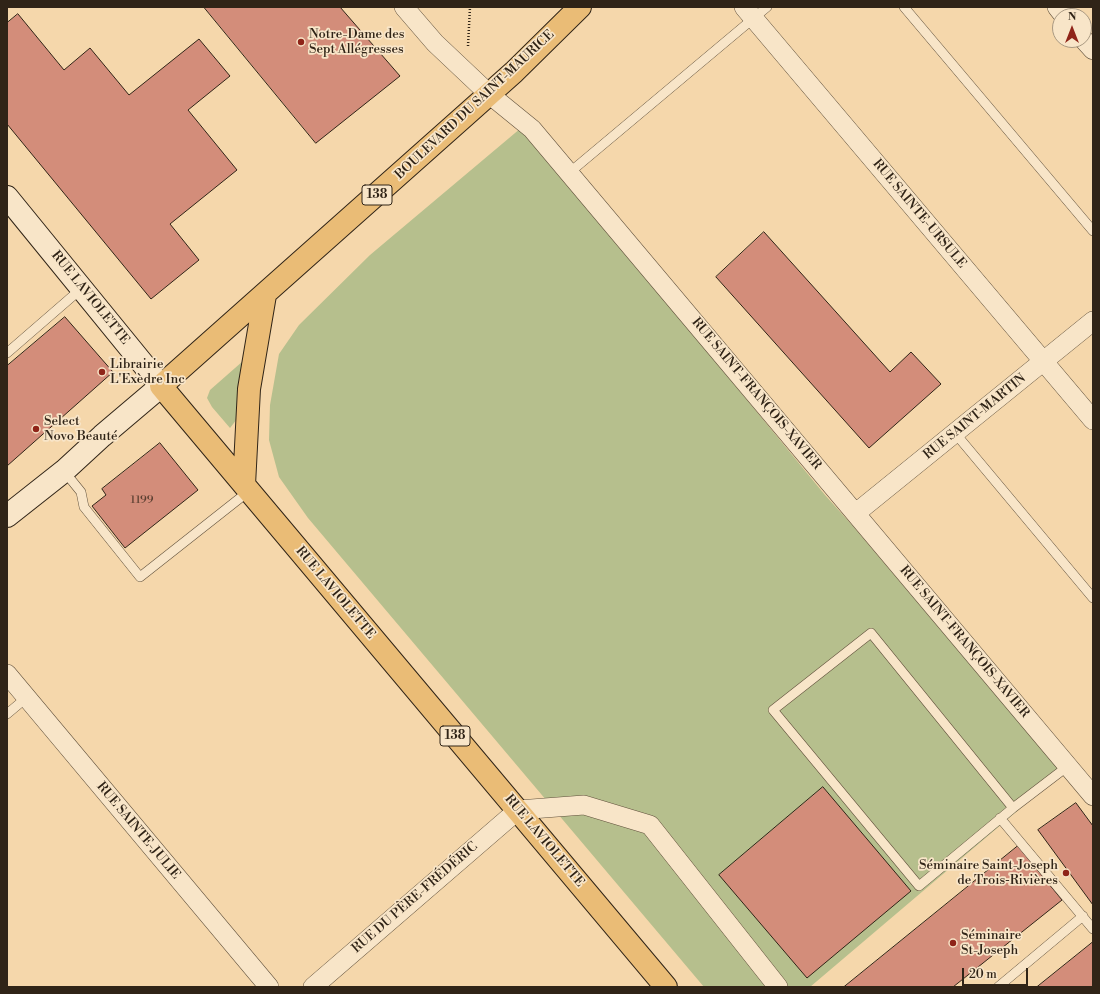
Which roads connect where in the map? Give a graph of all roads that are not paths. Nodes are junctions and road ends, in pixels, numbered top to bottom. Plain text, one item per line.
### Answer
1 (404, 7) edge
2 (580, 7) edge
3 (904, 7) edge
4 (755, 11) edge
5 (489, 94) junction
6 (569, 173) junction
7 (7, 197) edge
8 (1093, 231) edge
9 (82, 288) junction
10 (265, 295) junction
11 (1093, 321) edge
12 (7, 353) edge
13 (1043, 361) junction
14 (161, 386) junction
15 (1093, 420) edge
16 (955, 433) junction
17 (64, 470) junction
18 (246, 488) junction
19 (856, 514) junction
20 (7, 516) edge
21 (1093, 598) edge
22 (7, 674) edge
23 (26, 698) junction
24 (7, 714) edge
25 (1068, 766) junction
26 (1093, 796) edge
27 (1013, 808) junction
28 (518, 810) junction
29 (1000, 818) junction
30 (1083, 916) junction
31 (1093, 929) edge
32 (269, 987) edge
33 (313, 987) edge
34 (666, 987) edge
35 (778, 987) edge
36 (998, 987) edge

1 - 5 street, RUE SAINT-FRANÇOIS-XAVIER
2 - 5 main road, BOULEVARD DU SAINT-MAURICE / 138
3 - 8 lane
4 - 6 lane
4 - 13 street, RUE SAINTE-URSULE
5 - 6 street, RUE SAINT-FRANÇOIS-XAVIER
5 - 10 main road, BOULEVARD DU SAINT-MAURICE / 138
6 - 19 street, RUE SAINT-FRANÇOIS-XAVIER
7 - 9 main road, RUE LAVIOLETTE
9 - 12 lane
9 - 14 main road, RUE LAVIOLETTE
10 - 14 main road, BOULEVARD DU SAINT-MAURICE / 138
10 - 18 main road
11 - 13 street, RUE SAINT-MARTIN
13 - 15 street, RUE SAINTE-URSULE
13 - 16 street, RUE SAINT-MARTIN
14 - 17 main road, BOULEVARD DU SAINT-MAURICE
14 - 18 main road, RUE LAVIOLETTE / 138
16 - 19 street, RUE SAINT-MARTIN
16 - 21 lane
17 - 18 lane
17 - 20 main road, BOULEVARD DU SAINT-MAURICE
18 - 28 main road, RUE LAVIOLETTE / 138
19 - 25 street, RUE SAINT-FRANÇOIS-XAVIER
22 - 23 street, RUE SAINTE-JULIE
23 - 24 lane
23 - 32 street, RUE SAINTE-JULIE
25 - 26 street, RUE SAINT-FRANÇOIS-XAVIER
25 - 27 lane
27 - 29 lane
27 - 29 lane
28 - 33 street, RUE DU PÈRE-FRÉDÉRIC
28 - 34 main road, RUE LAVIOLETTE / 138
28 - 35 street
29 - 30 lane
30 - 31 lane
30 - 36 lane

